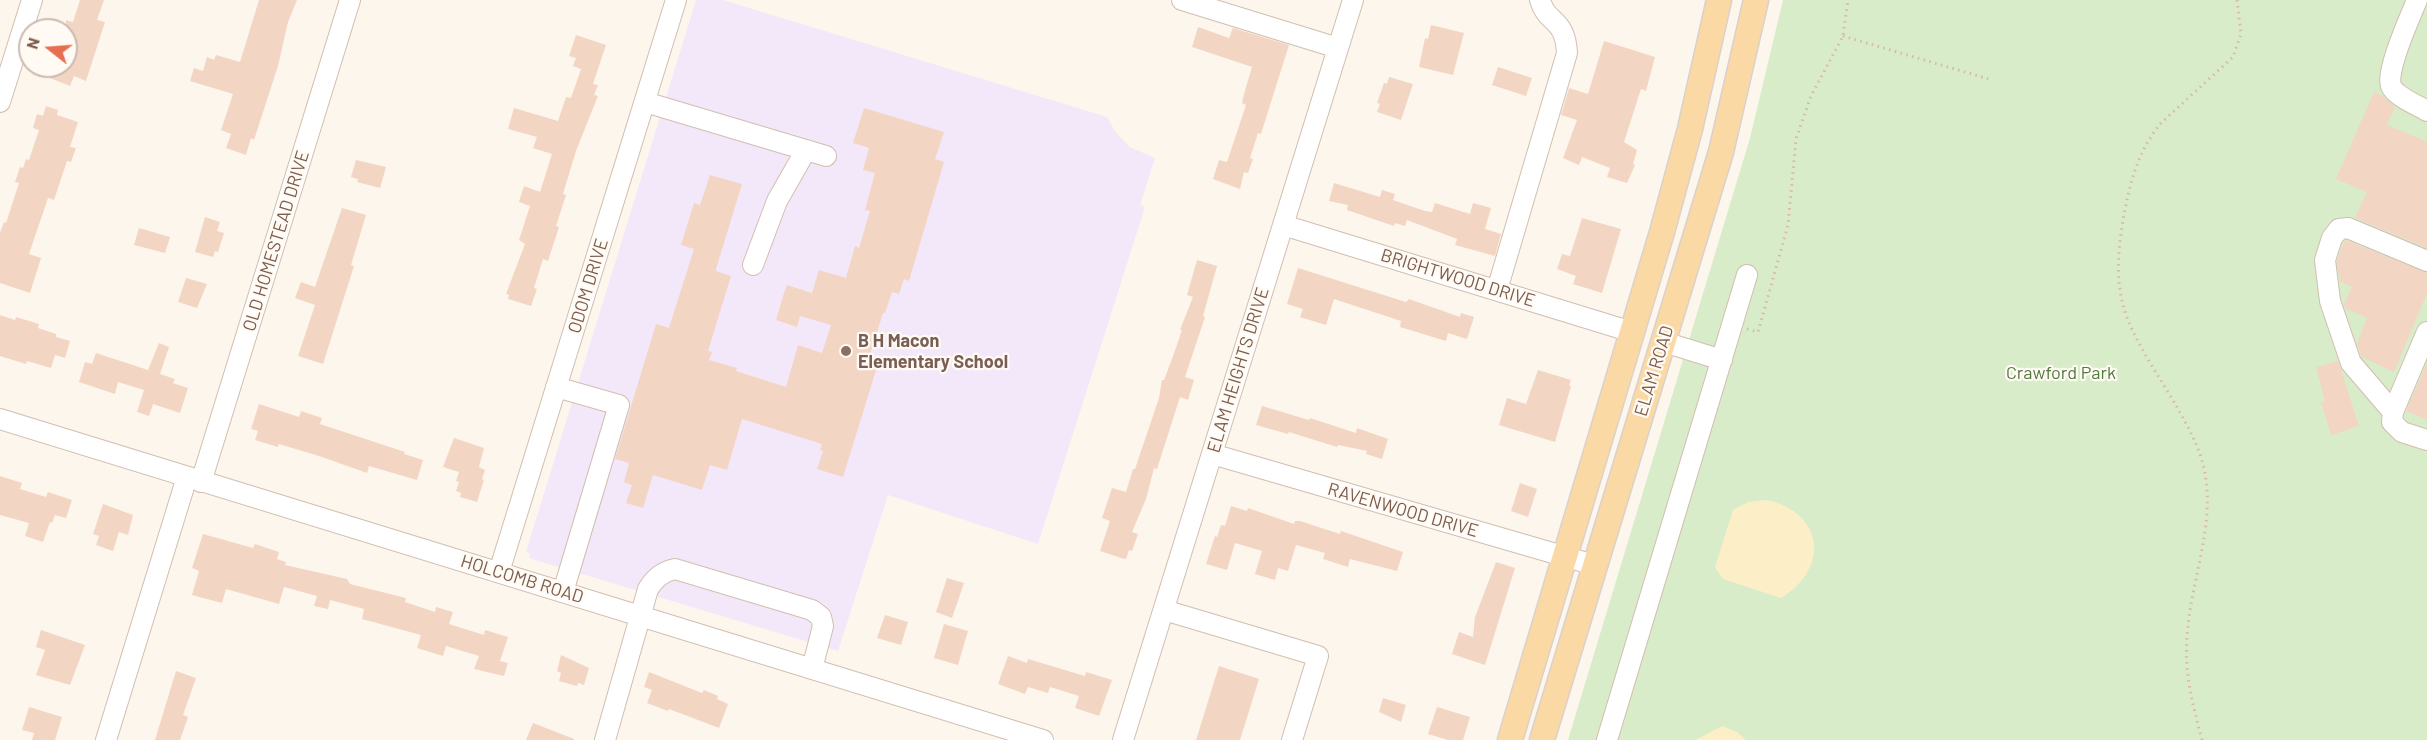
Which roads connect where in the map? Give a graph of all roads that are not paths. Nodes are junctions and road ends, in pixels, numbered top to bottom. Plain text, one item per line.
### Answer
1 (32, 0) edge
2 (350, 0) edge
3 (676, 0) edge
4 (1182, 0) edge
5 (1353, 0) edge
6 (1540, 0) edge
7 (1756, 0) edge
8 (2417, 0) edge
9 (1715, 1) edge
10 (1338, 48) junction
11 (0, 102) edge
12 (645, 102) junction
13 (2427, 111) edge
14 (806, 150) junction
15 (826, 156) dead end
16 (1283, 225) junction
17 (2427, 261) edge
18 (753, 265) dead end
19 (1747, 275) dead end
20 (1497, 290) junction
21 (1632, 332) junction
22 (2427, 332) edge
23 (1664, 342) junction
24 (1722, 360) junction
25 (556, 387) junction
26 (2393, 412) junction
27 (0, 419) edge
28 (2427, 440) edge
29 (1212, 453) junction
30 (194, 479) junction
31 (1564, 558) junction
32 (1594, 565) junction
33 (499, 572) junction
34 (563, 592) junction
35 (1164, 610) junction
36 (641, 615) junction
37 (812, 669) junction
38 (106, 740) edge
39 (605, 740) edge
40 (1043, 740) edge
41 (1123, 740) edge
42 (1292, 740) edge
43 (1510, 740) edge
44 (1542, 740) edge
45 (1607, 740) edge

1 - 11 street
2 - 30 street, OLD HOMESTEAD DRIVE
3 - 12 street, ODOM DRIVE
4 - 10 street
5 - 10 street, ELAM HEIGHTS DRIVE
6 - 20 street
7 - 23 main road, ELAM ROAD
8 - 13 street
9 - 21 main road, ELAM ROAD
10 - 16 street, ELAM HEIGHTS DRIVE
12 - 14 street
12 - 25 street, ODOM DRIVE
14 - 15 street
14 - 18 street
16 - 20 street, BRIGHTWOOD DRIVE
16 - 29 street, ELAM HEIGHTS DRIVE
17 - 26 street
19 - 24 street
20 - 21 street, BRIGHTWOOD DRIVE
21 - 23 main road
21 - 31 main road, ELAM ROAD
22 - 26 street
23 - 24 street
23 - 32 main road, ELAM ROAD
24 - 45 street
25 - 33 street, ODOM DRIVE
25 - 34 street
26 - 28 street
27 - 30 street, HOLCOMB ROAD
29 - 31 street, RAVENWOOD DRIVE
29 - 35 street, ELAM HEIGHTS DRIVE
30 - 33 street, HOLCOMB ROAD
30 - 38 street, OLD HOMESTEAD DRIVE
31 - 32 street, RAVENWOOD DRIVE
31 - 43 main road, ELAM ROAD
32 - 44 main road, ELAM ROAD
33 - 34 street, HOLCOMB ROAD
34 - 36 street, HOLCOMB ROAD
35 - 41 street, ELAM HEIGHTS DRIVE
35 - 42 street
36 - 37 street, HOLCOMB ROAD
36 - 37 street
36 - 39 street
37 - 40 street, HOLCOMB ROAD

